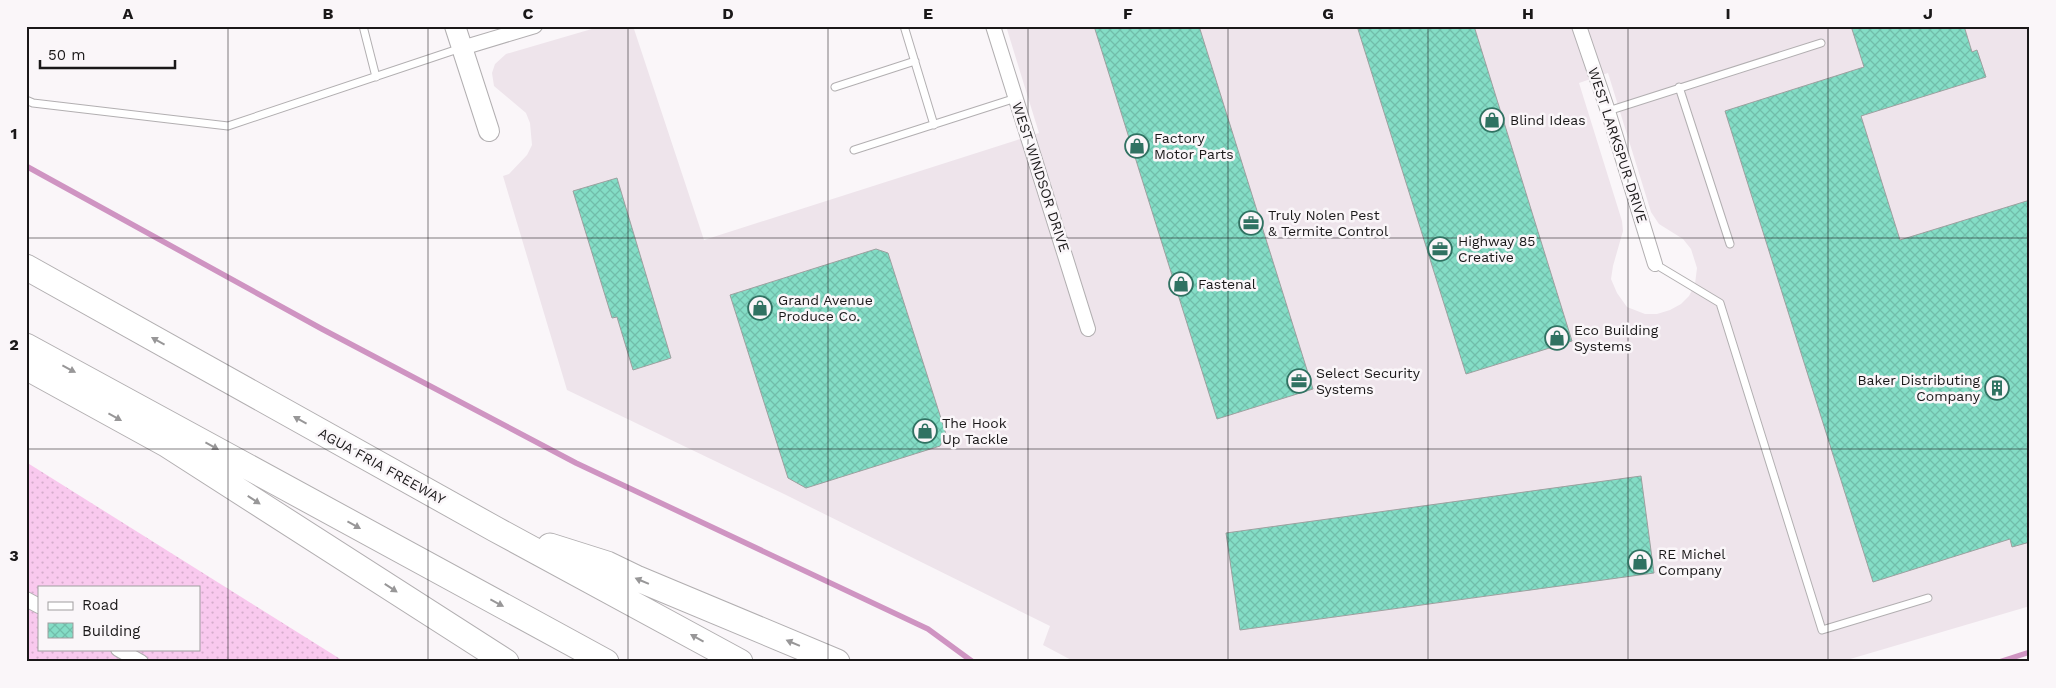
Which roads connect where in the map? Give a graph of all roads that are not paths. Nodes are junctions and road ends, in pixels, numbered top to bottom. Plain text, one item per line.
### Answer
1 (363, 26) edge
2 (456, 26) edge
3 (535, 26) edge
4 (904, 26) edge
5 (993, 26) edge
6 (1579, 26) edge
7 (1821, 43) dead end
8 (462, 48) junction
9 (915, 61) junction
10 (376, 77) junction
11 (835, 87) dead end
12 (1679, 87) junction
13 (1016, 98) junction
14 (26, 100) edge
15 (1608, 111) junction
16 (934, 124) junction
17 (489, 131) dead end
18 (854, 150) dead end
19 (1730, 244) dead end
20 (1655, 264) joint
21 (26, 267) edge
22 (1088, 328) dead end
23 (26, 346) edge
24 (26, 367) edge
25 (495, 529) junction
26 (1928, 598) dead end
27 (26, 599) edge
28 (38, 605) edge
29 (120, 650) edge
30 (141, 662) edge
31 (506, 662) edge
32 (606, 662) edge
33 (740, 662) edge
34 (838, 662) edge

1 - 10 lane
2 - 8 street
3 - 8 street
4 - 9 lane
5 - 13 street, WEST WINDSOR DRIVE
6 - 15 street, WEST LARKSPUR DRIVE
7 - 12 lane
8 - 10 lane
8 - 17 street
9 - 11 lane
9 - 16 lane
10 - 14 lane
12 - 15 lane
12 - 19 lane
13 - 16 lane
13 - 22 street, WEST WINDSOR DRIVE
15 - 20 street, WEST LARKSPUR DRIVE
16 - 18 lane
20 - 26 lane
25 -> 21 highway, AGUA FRIA FREEWAY
23 -> 32 highway
24 -> 31 highway
33 -> 25 highway, AGUA FRIA FREEWAY
34 -> 25 highway
27 - 28 street
29 - 30 street

